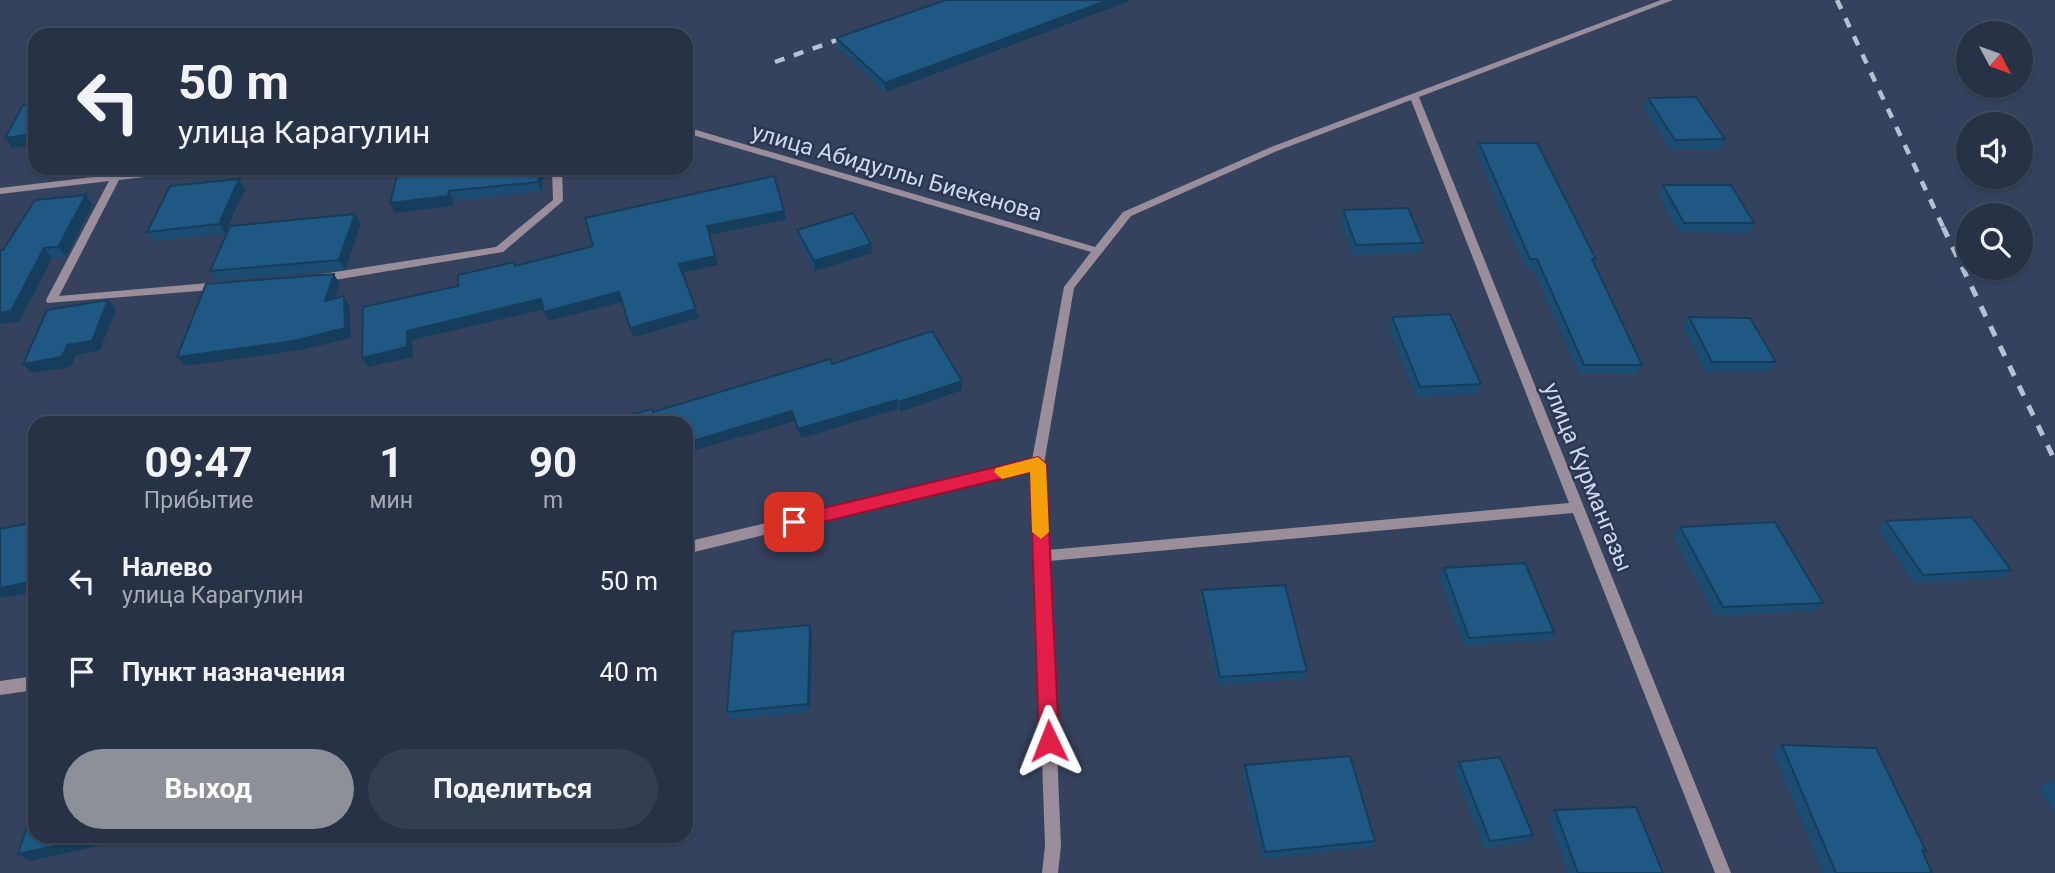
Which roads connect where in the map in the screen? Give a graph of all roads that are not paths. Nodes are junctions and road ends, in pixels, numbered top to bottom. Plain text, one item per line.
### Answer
1 (1670, 0) edge
2 (1414, 96) junction
3 (693, 132) edge
4 (134, 175) edge
5 (557, 175) edge
6 (116, 177) junction
7 (0, 191) edge
8 (1098, 251) junction
9 (313, 279) edge
10 (230, 286) edge
11 (1038, 464) junction
12 (1577, 507) junction
13 (693, 546) edge
14 (1042, 556) junction
15 (28, 684) edge
16 (0, 688) edge
17 (1050, 873) edge
18 (1723, 873) edge

1 - 2 street
2 - 8 street
2 - 12 street, улица Курмангазы
3 - 8 street, улица Абидуллы Биекенова
4 - 6 street
5 - 9 street
6 - 7 street
6 - 10 street
8 - 11 street
11 - 13 street
11 - 14 street
12 - 14 street
12 - 18 street, улица Курмангазы
14 - 17 street
15 - 16 street

